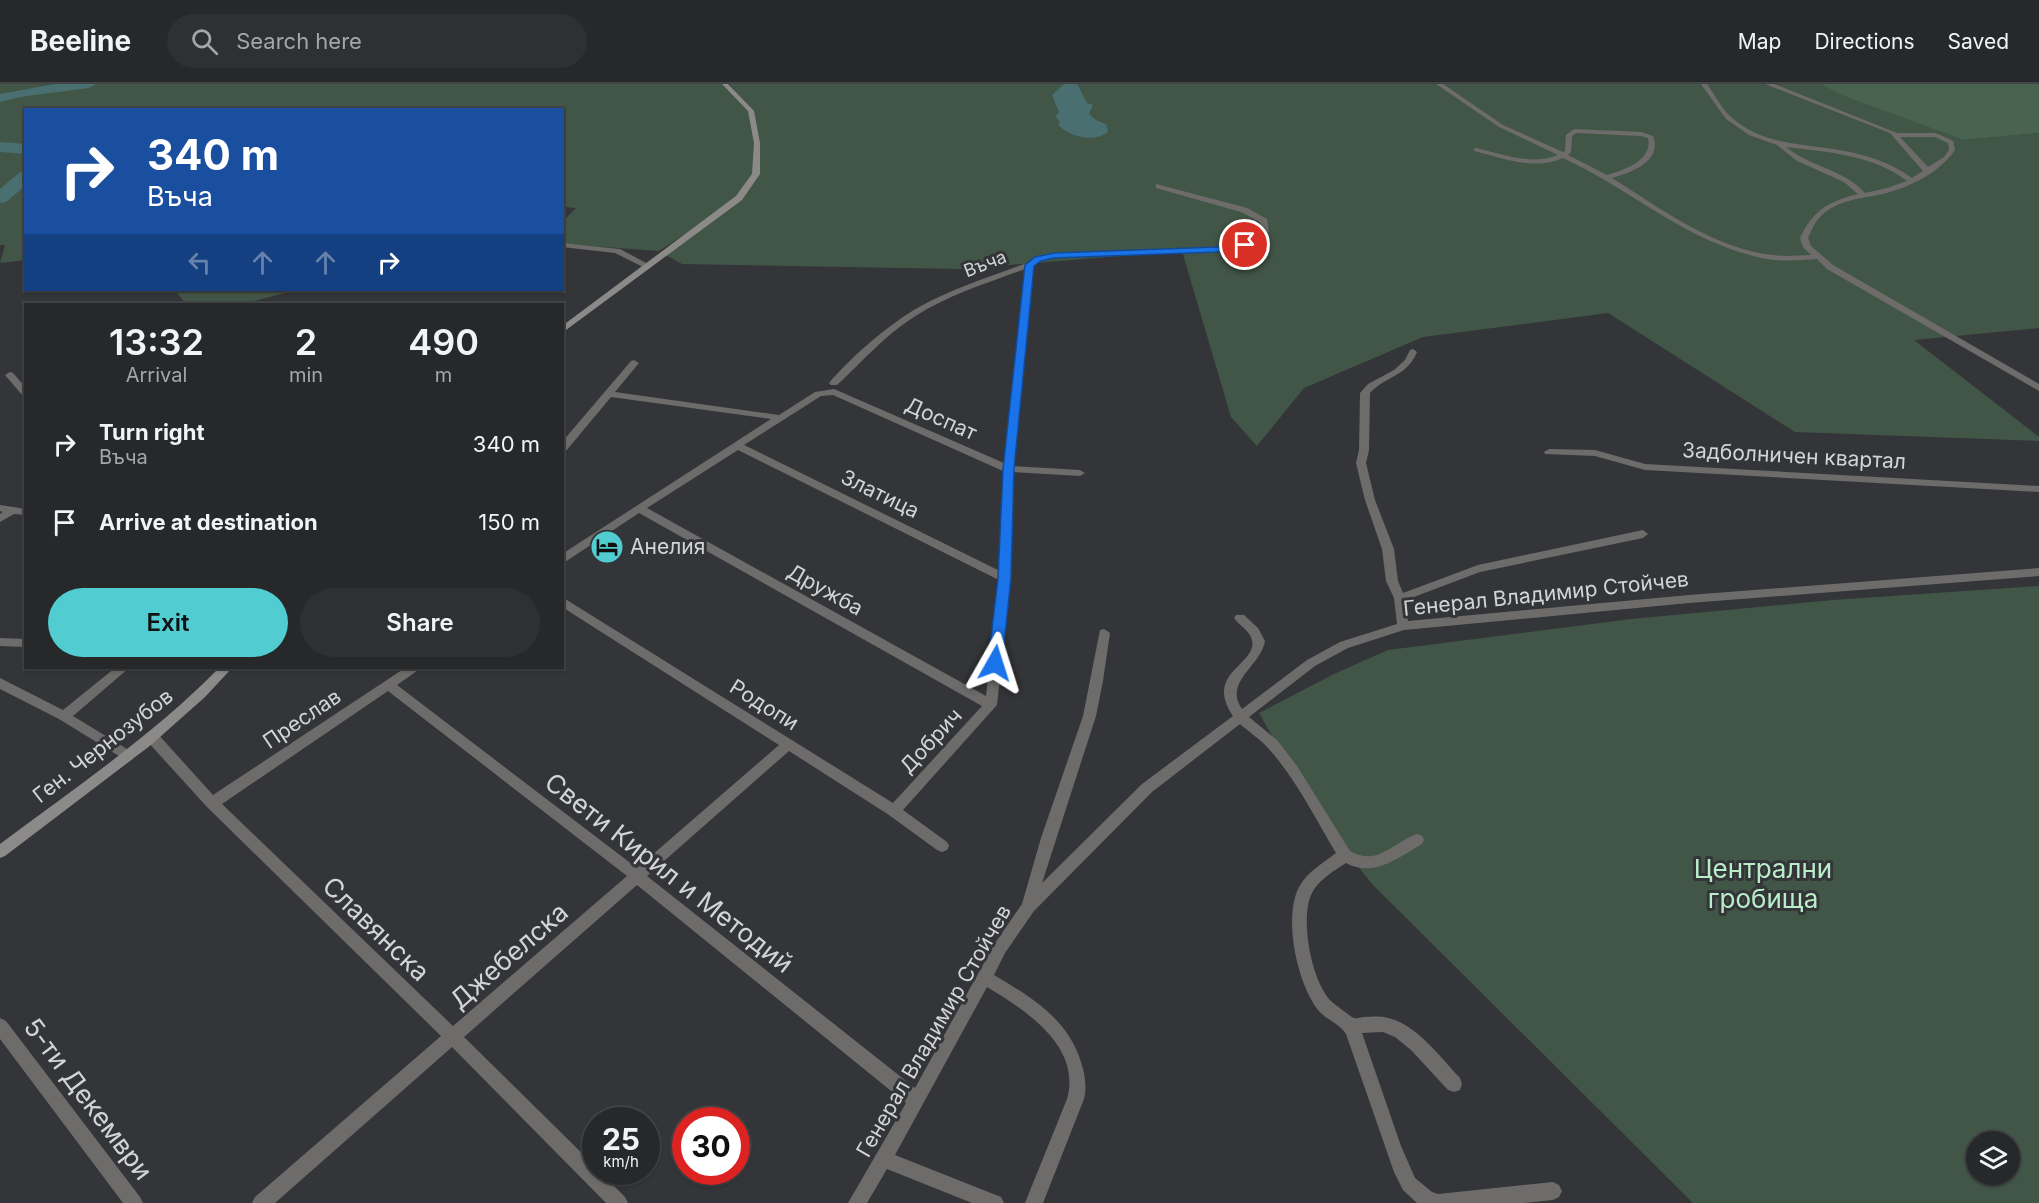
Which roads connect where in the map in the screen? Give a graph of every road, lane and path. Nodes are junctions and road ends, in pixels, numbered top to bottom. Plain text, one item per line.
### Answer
1 (725, 84) edge
2 (1439, 84) edge
3 (1704, 84) edge
4 (1768, 84) edge
5 (1895, 135) junction
6 (1779, 144) junction
7 (1476, 150) dead end
8 (1564, 154) junction
9 (1927, 171) junction
10 (1608, 177) junction
11 (1913, 182) junction
12 (1159, 186) dead end
13 (1863, 195) junction
14 (564, 245) edge
15 (1817, 257) junction
16 (1029, 265) junction
17 (648, 266) junction
18 (564, 329) edge
19 (1413, 351) dead end
20 (634, 363) dead end
21 (10, 375) dead end
22 (834, 383) dead end
23 (2039, 388) edge
24 (24, 392) edge
25 (610, 394) junction
26 (782, 418) junction
27 (738, 446) junction
28 (564, 447) edge
29 (1549, 452) dead end
30 (1008, 469) junction
31 (1080, 473) dead end
32 (2039, 489) edge
33 (0, 508) edge
34 (639, 508) junction
35 (12, 510) junction
36 (24, 512) edge
37 (0, 519) edge
38 (1643, 534) dead end
39 (564, 559) edge
40 (2039, 572) edge
41 (1005, 578) junction
42 (1400, 598) junction
43 (564, 602) edge
44 (1240, 618) dead end
45 (1403, 626) junction
46 (1104, 633) dead end
47 (0, 642) edge
48 (24, 643) edge
49 (122, 669) edge
50 (225, 669) edge
51 (412, 669) edge
52 (0, 682) edge
53 (389, 685) junction
54 (991, 705) junction
55 (64, 716) junction
56 (1241, 716) junction
57 (152, 737) junction
58 (789, 744) junction
59 (127, 756) junction
60 (212, 803) junction
61 (894, 811) junction
62 (1417, 840) dead end
63 (942, 846) dead end
64 (0, 852) edge
65 (1346, 855) junction
66 (637, 876) junction
67 (1029, 906) junction
68 (985, 978) junction
69 (0, 1026) edge
70 (1351, 1026) junction
71 (453, 1037) junction
72 (1454, 1084) dead end
73 (917, 1101) junction
74 (883, 1159) junction
75 (1553, 1191) dead end
76 (618, 1202) edge
77 (134, 1203) edge
78 (261, 1203) edge
79 (857, 1203) edge
80 (995, 1203) edge
81 (1034, 1203) edge
82 (1438, 1203) edge

1 - 17 street
2 - 8 street
3 - 6 street
4 - 5 street
5 - 9 street
5 - 9 street
6 - 11 street
6 - 13 street
7 - 8 street
8 - 10 street
8 - 10 street
9 - 11 street
10 - 15 street
11 - 13 street
12 - 16 street, Въча
13 - 15 street
14 - 17 street
15 - 23 street
16 - 22 street, Въча
16 - 30 street, Добрич
17 - 18 street
19 - 42 street
20 - 25 street
21 - 24 street
25 - 26 street
25 - 28 street
26 - 27 street
26 - 30 street, Доспат
27 - 34 street
27 - 41 street, Златица
29 - 32 street, Задболничен квартал
30 - 31 street, Доспат
30 - 41 street, Добрич
33 - 35 street
34 - 39 street
34 - 54 street, Дружба
35 - 36 street
35 - 37 street
38 - 42 street
40 - 45 street, Генерал Владимир Стойчев
41 - 54 street, Добрич
42 - 45 street
43 - 58 street, Родопи
44 - 56 street
45 - 56 street, Генерал Владимир Стойчев
46 - 67 street
47 - 48 street
49 - 55 street
50 - 57 street, Ген. Чернозубов
51 - 53 street, Преслав
52 - 55 street
53 - 60 street, Преслав
53 - 66 street, Свети Кирил и Методий
54 - 61 street, Добрич
55 - 59 street
56 - 65 street
56 - 67 street, Генерал Владимир Стойчев
57 - 59 street, Ген. Чернозубов
57 - 60 street, Славянска
58 - 61 street, Родопи
58 - 66 street, Джебелска
59 - 64 street, Ген. Чернозубов
60 - 71 street, Славянска
61 - 63 street, Родопи
62 - 65 street
65 - 70 street
66 - 71 street, Джебелска
66 - 73 street, Свети Кирил и Методий
67 - 68 street, Генерал Владимир Стойчев
68 - 73 street, Генерал Владимир Стойчев
68 - 81 street
69 - 77 street, 5-ти Декември
70 - 72 street
70 - 82 street
71 - 76 street, Славянска
71 - 78 street, Джебелска
73 - 74 street, Генерал Владимир Стойчев
74 - 79 street, Генерал Владимир Стойчев
74 - 80 street
75 - 82 street

